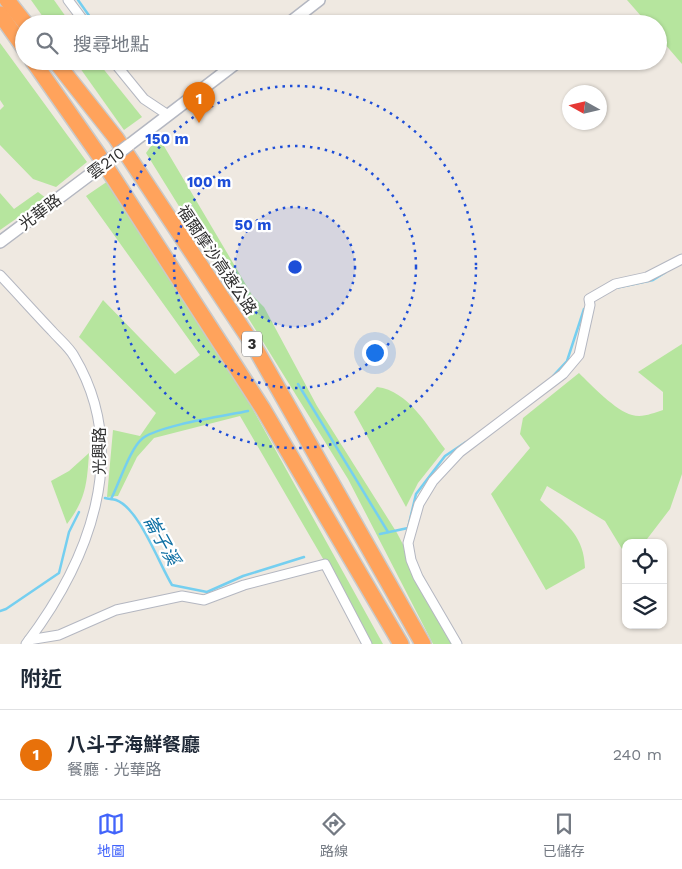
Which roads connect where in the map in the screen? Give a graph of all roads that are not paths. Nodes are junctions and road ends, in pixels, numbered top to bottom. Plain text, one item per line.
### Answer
1 (8, 0) edge
2 (68, 0) edge
3 (319, 0) edge
4 (0, 14) edge
5 (19, 15) edge
6 (79, 15) edge
7 (300, 15) edge
8 (15, 35) edge
9 (39, 70) edge
10 (62, 70) edge
11 (121, 70) edge
12 (227, 70) edge
13 (168, 115) junction
14 (80, 182) joint
15 (0, 242) edge
16 (682, 259) edge
17 (0, 275) edge
18 (27, 642) edge
19 (367, 644) edge
20 (401, 644) edge
21 (423, 644) edge
22 (457, 644) edge

1 - 5 highway
2 - 6 street
3 - 7 street
4 - 8 highway
9 - 20 highway, 3
10 - 21 highway, 福爾摩沙高速公路 / 3
11 - 13 street
12 - 13 street, 雲210
13 - 14 street, 雲210 / 雲210, bridge
14 - 15 street, 光華路 / 雲210
16 - 22 street
17 - 18 street, 光興路
18 - 19 street

